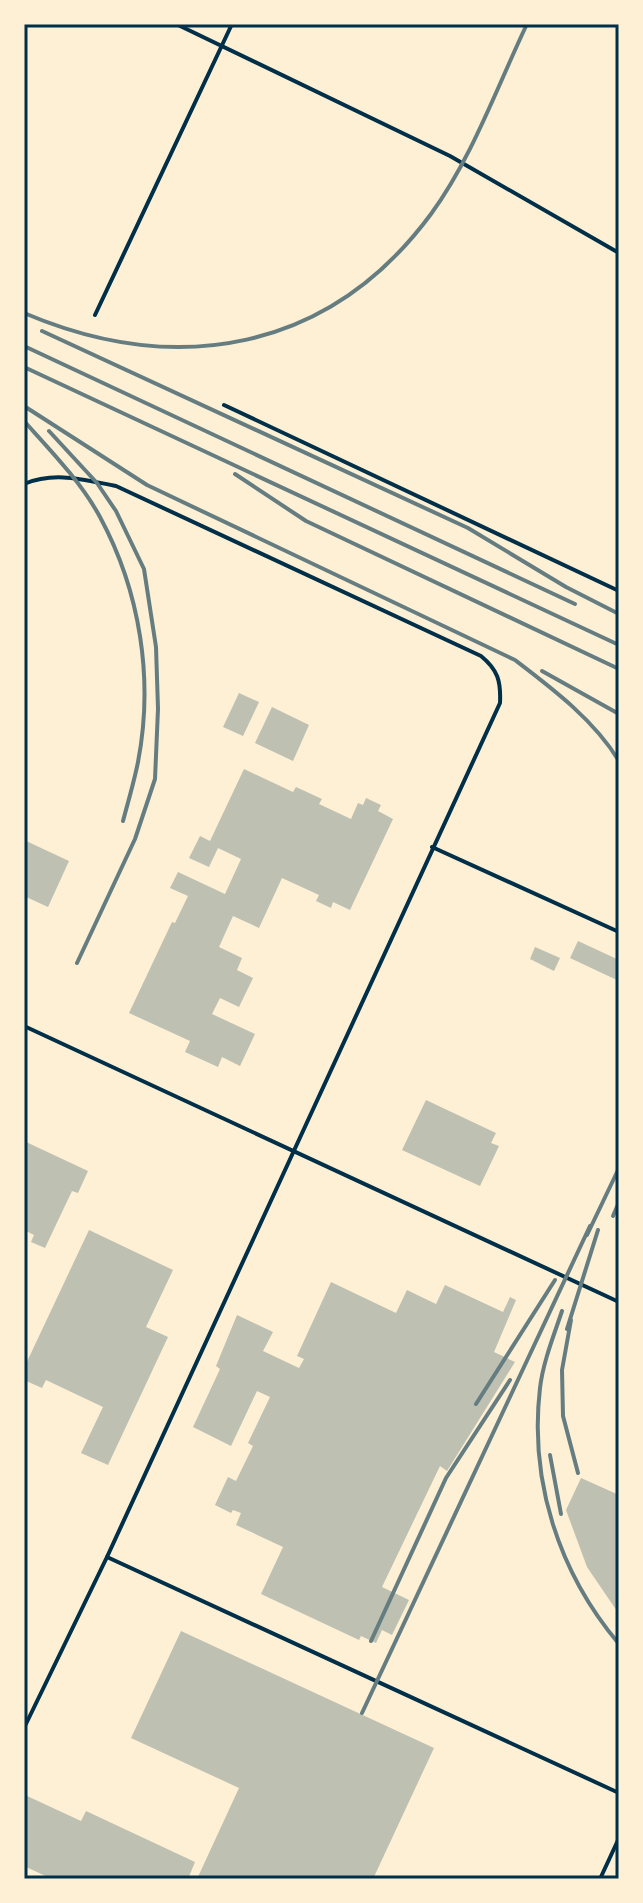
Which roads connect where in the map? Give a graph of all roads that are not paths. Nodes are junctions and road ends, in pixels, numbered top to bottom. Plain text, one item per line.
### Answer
1 (176, 24) edge
2 (232, 24) edge
3 (221, 46) junction
4 (619, 253) edge
5 (95, 315) dead end
6 (224, 405) dead end
7 (24, 484) edge
8 (619, 591) edge
9 (432, 847) junction
10 (619, 932) edge
11 (24, 1026) edge
12 (293, 1150) junction
13 (619, 1302) edge
14 (107, 1557) junction
15 (24, 1728) edge
16 (619, 1793) edge
17 (619, 1838) edge
18 (600, 1879) edge

1 - 3 lane
2 - 3 lane
3 - 4 lane
3 - 5 lane
6 - 8 lane
7 - 9 lane
9 - 10 lane
9 - 12 lane
11 - 12 lane
12 - 13 lane
12 - 14 lane
14 - 15 lane
14 - 16 lane
17 - 18 lane

